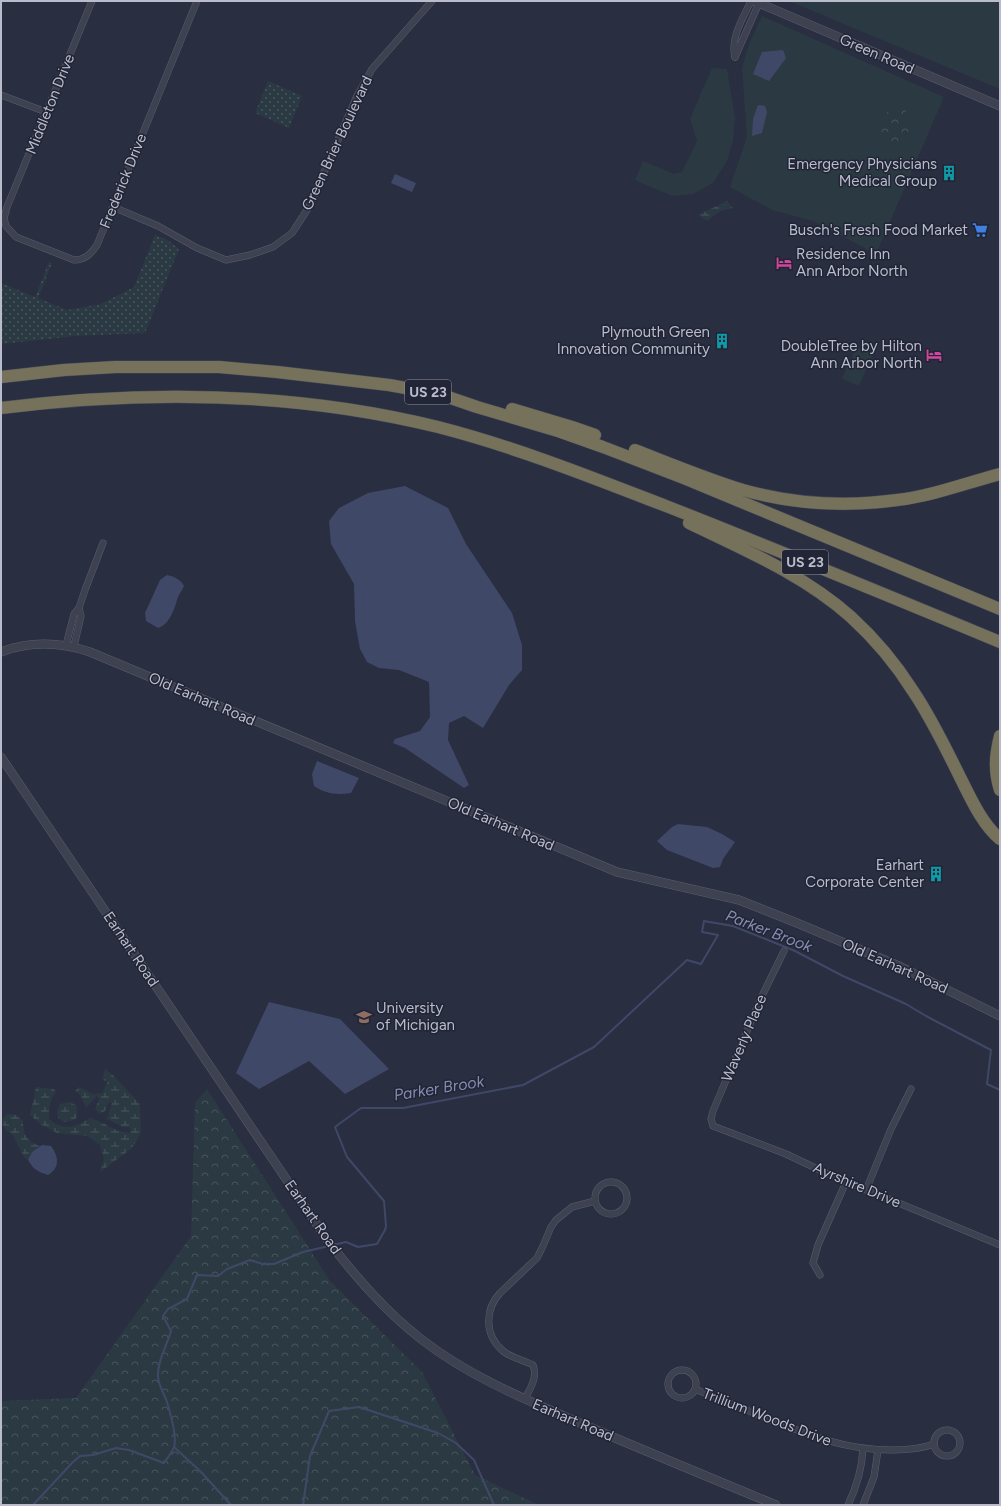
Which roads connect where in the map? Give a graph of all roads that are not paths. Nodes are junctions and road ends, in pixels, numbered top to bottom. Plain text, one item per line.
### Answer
1 (92, 1) edge
2 (198, 1) edge
3 (432, 1) edge
4 (751, 1) edge
5 (757, 2) edge
6 (1, 95) edge
7 (1000, 106) edge
8 (46, 112) junction
9 (7, 207) joint
10 (112, 207) junction
11 (1, 377) edge
12 (439, 394) junction
13 (1, 408) edge
14 (1000, 474) edge
15 (609, 484) junction
16 (103, 543) dead end
17 (1000, 609) edge
18 (1000, 642) edge
19 (70, 646) junction
20 (1, 652) edge
21 (1000, 736) edge
22 (1, 757) edge
23 (1000, 790) edge
24 (1000, 839) edge
25 (784, 951) dead end
26 (1000, 1016) edge
27 (911, 1089) dead end
28 (713, 1126) joint
29 (846, 1182) junction
30 (866, 1190) junction
31 (595, 1201) junction
32 (1000, 1245) edge
33 (820, 1275) dead end
34 (695, 1389) junction
35 (524, 1399) junction
36 (934, 1444) junction
37 (862, 1449) junction
38 (878, 1450) junction
39 (776, 1505) edge
40 (848, 1505) edge
41 (863, 1505) edge

1 - 8 street, Middleton Drive
2 - 10 street, Frederick Drive
3 - 10 street, Green Brier Boulevard
4 - 5 street
5 - 7 street, Green Road
6 - 8 street
8 - 9 street, Middleton Drive
9 - 10 street, Frederick Drive
11 - 12 highway, US 23
12 - 14 highway
12 - 17 highway, US 23
13 - 15 highway, US 23
15 - 18 highway, US 23
15 - 24 highway
16 - 19 street
19 - 20 street, Old Earhart Road
19 - 26 street, Old Earhart Road
21 - 23 highway
22 - 35 street, Earhart Road
25 - 28 street, Waverly Place
27 - 30 street
28 - 29 street, Ayrshire Drive
29 - 30 street, Ayrshire Drive
29 - 33 street
30 - 32 street, Ayrshire Drive
31 - 31 street
31 - 35 street
34 - 34 street, Trillium Woods Drive
34 - 37 street, Trillium Woods Drive
35 - 39 street, Earhart Road
36 - 36 street
36 - 38 street, Trillium Woods Drive
37 - 38 street, Trillium Woods Drive
37 - 40 street
38 - 41 street

